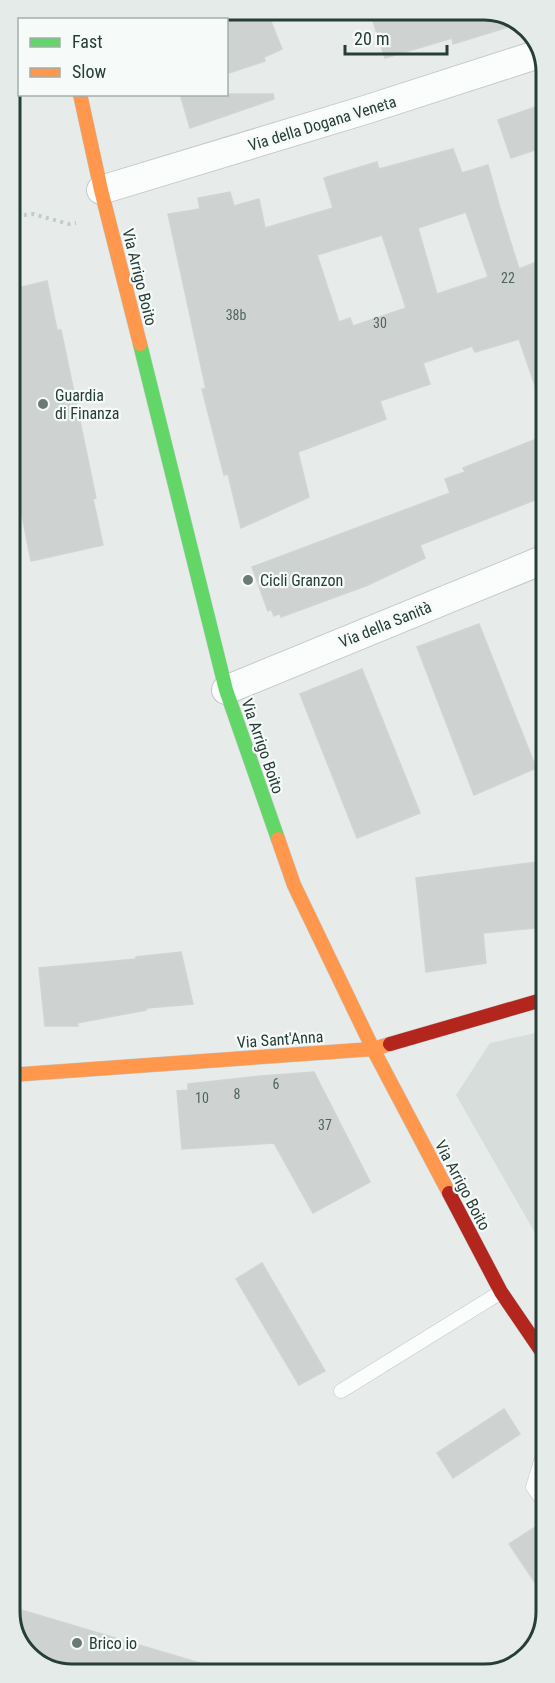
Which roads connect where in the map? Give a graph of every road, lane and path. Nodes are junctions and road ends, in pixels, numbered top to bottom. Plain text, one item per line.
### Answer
1 (533, 56) edge
2 (80, 96) edge
3 (104, 203) junction
4 (20, 216) edge
5 (536, 563) edge
6 (226, 690) junction
7 (536, 1002) edge
8 (373, 1049) junction
9 (20, 1074) edge
10 (501, 1292) junction
11 (536, 1343) edge
12 (341, 1391) dead end
13 (536, 1477) edge
14 (536, 1491) edge

1 - 3 street, Via della Dogana Veneta
2 - 3 main road, Via Arrigo Boito
3 - 4 path
3 - 6 main road, Via Arrigo Boito
5 - 6 street, Via della Sanità
6 - 8 main road, Via Arrigo Boito
7 - 8 main road, Via Sant'Anna
8 - 9 main road, Via Sant'Anna
8 - 10 main road, Via Arrigo Boito
10 - 11 main road, Via Arrigo Boito
10 - 12 lane
13 - 14 lane

